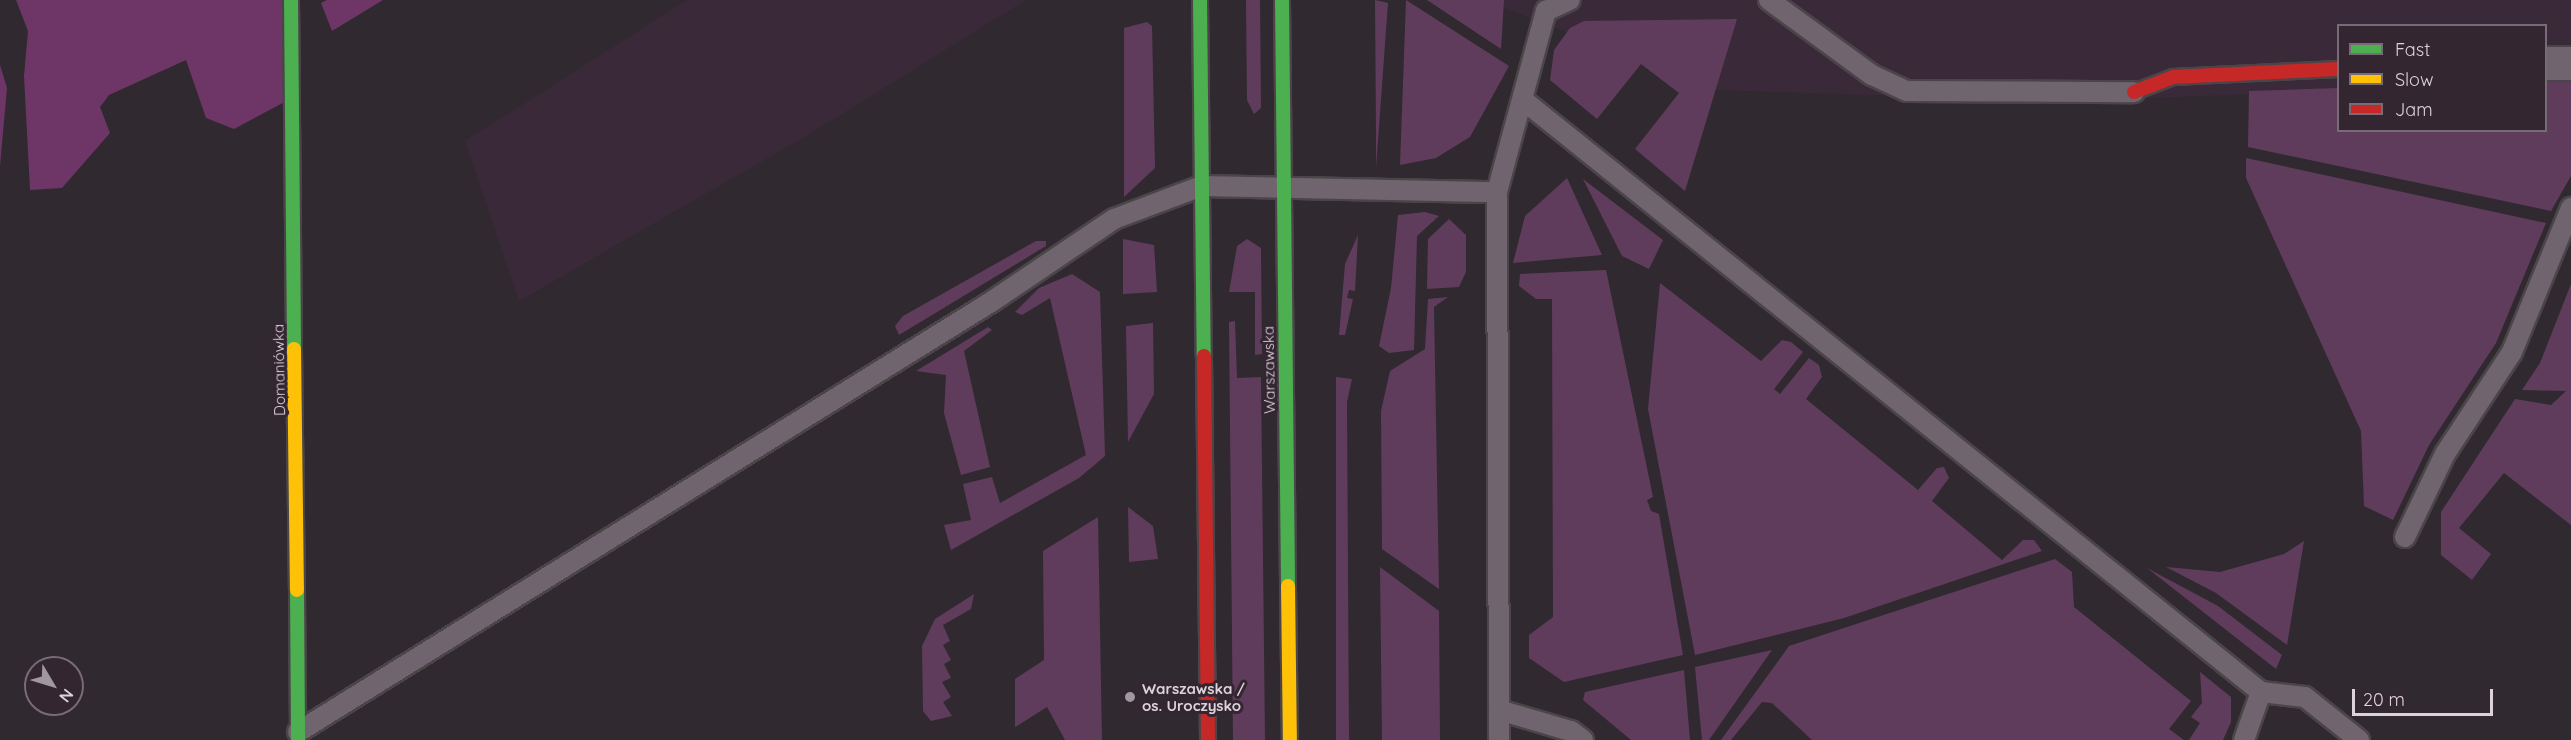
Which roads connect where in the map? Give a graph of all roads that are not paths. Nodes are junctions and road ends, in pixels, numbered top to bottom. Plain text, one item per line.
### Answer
1 (291, 0) edge
2 (1200, 0) edge
3 (1282, 0) edge
4 (1570, 0) edge
5 (1769, 0) edge
6 (2547, 63) edge
7 (2571, 63) edge
8 (2337, 69) edge
9 (2134, 93) joint
10 (1523, 100) junction
11 (1202, 186) junction
12 (1284, 189) junction
13 (1497, 192) junction
14 (2571, 208) edge
15 (2405, 537) dead end
16 (2261, 692) junction
17 (1500, 710) junction
18 (293, 737) edge
19 (1208, 740) edge
20 (1290, 740) edge
21 (1499, 740) edge
22 (1583, 740) edge
23 (2244, 740) edge
24 (2359, 740) edge

1 - 18 main road, Domaniówka
2 - 11 main road
3 - 12 main road, Warszawska
4 - 10 lane
5 - 9 lane
6 - 7 street
8 - 9 main road
10 - 13 lane
10 - 16 lane
11 - 12 lane
11 - 18 lane
11 - 19 main road
12 - 13 lane
12 - 20 main road, Warszawska
13 - 17 lane
14 - 15 lane
16 - 23 lane
16 - 24 lane
17 - 21 lane
17 - 22 lane

